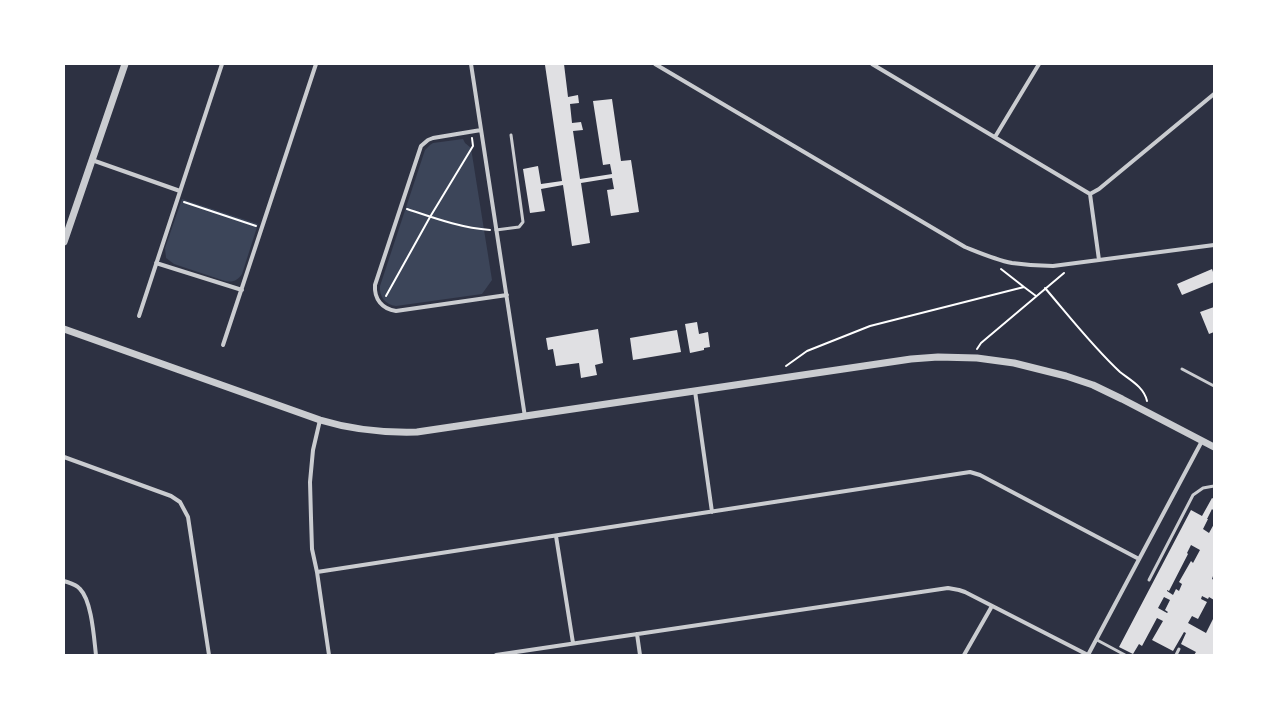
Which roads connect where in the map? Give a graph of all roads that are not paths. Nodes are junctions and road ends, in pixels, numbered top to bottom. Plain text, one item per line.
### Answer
1 (125, 64) edge
2 (222, 64) edge
3 (316, 64) edge
4 (472, 64) edge
5 (655, 64) edge
6 (872, 64) edge
7 (1039, 64) edge
8 (1214, 94) edge
9 (481, 130) junction
10 (511, 135) dead end
11 (995, 137) junction
12 (92, 160) junction
13 (180, 191) junction
14 (1090, 194) junction
15 (496, 230) junction
16 (64, 242) edge
17 (1214, 245) edge
18 (1099, 260) junction
19 (156, 264) junction
20 (242, 290) junction
21 (507, 295) junction
22 (139, 316) dead end
23 (64, 329) edge
24 (223, 345) dead end
25 (1182, 370) dead end
26 (1214, 386) edge
27 (695, 391) junction
28 (525, 417) junction
29 (320, 420) junction
30 (1202, 440) junction
31 (1214, 447) edge
32 (64, 457) edge
33 (1214, 486) edge
34 (712, 512) junction
35 (556, 536) junction
36 (1139, 559) junction
37 (317, 572) junction
38 (1149, 580) dead end
39 (64, 581) edge
40 (992, 606) junction
41 (637, 634) junction
42 (1097, 640) junction
43 (573, 643) junction
44 (1179, 649) dead end
45 (96, 655) edge
46 (209, 655) edge
47 (329, 655) edge
48 (496, 655) edge
49 (640, 655) edge
50 (964, 655) edge
51 (1088, 655) edge
52 (1125, 655) edge
53 (1176, 655) edge

1 - 12 street
2 - 13 street
3 - 20 street
4 - 9 street
5 - 18 street
6 - 11 street
7 - 11 street
8 - 14 street
9 - 15 street
9 - 21 street
10 - 15 lane
11 - 14 street
12 - 13 street
12 - 16 street
13 - 19 street
14 - 18 street
15 - 21 street
17 - 18 street
19 - 20 street
19 - 22 street
20 - 24 street
21 - 28 street
23 - 29 street
25 - 26 lane
27 - 28 street
27 - 30 street
27 - 34 street
28 - 29 street
29 - 37 street
30 - 31 street
30 - 36 street
32 - 46 street
33 - 38 lane
34 - 35 street
34 - 36 street
35 - 37 street
35 - 43 street
36 - 42 street
37 - 47 street
39 - 45 street
40 - 41 street
40 - 50 street
40 - 51 street
41 - 43 street
41 - 49 street
42 - 51 street
42 - 52 lane
43 - 48 street
44 - 53 lane

